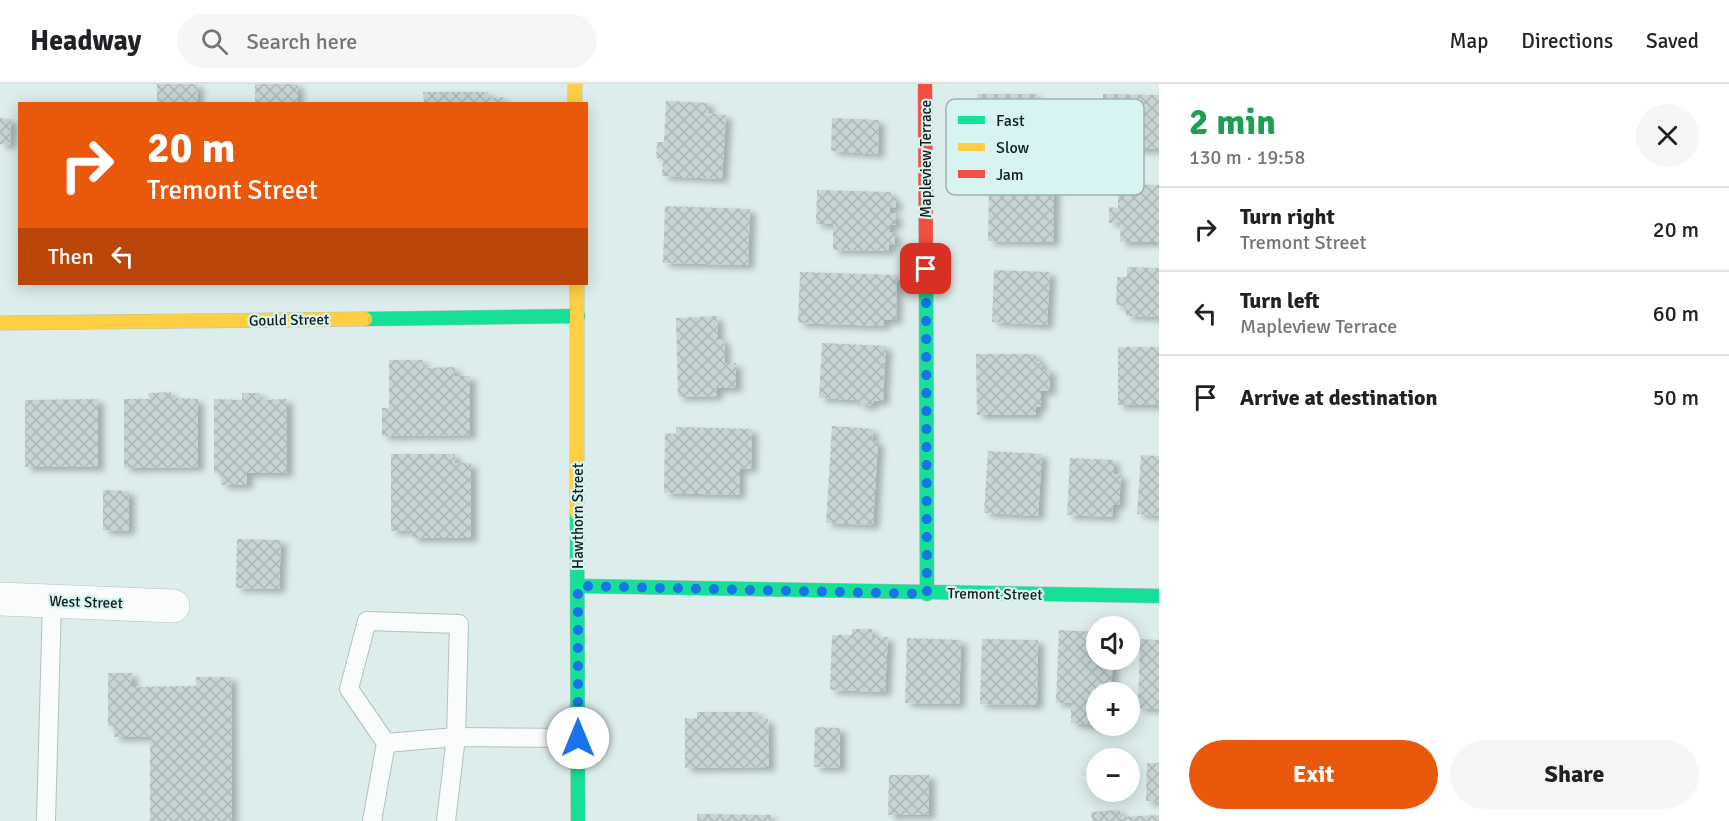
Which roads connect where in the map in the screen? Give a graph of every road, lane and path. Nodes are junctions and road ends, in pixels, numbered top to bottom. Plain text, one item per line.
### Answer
1 (575, 84) edge
2 (925, 84) edge
3 (575, 102) edge
4 (577, 285) edge
5 (578, 316) junction
6 (0, 324) edge
7 (578, 586) junction
8 (927, 594) junction
9 (1159, 596) edge
10 (0, 599) edge
11 (52, 601) junction
12 (173, 606) dead end
13 (456, 737) junction
14 (578, 738) junction
15 (387, 743) junction
16 (46, 821) edge
17 (372, 821) edge
18 (446, 821) edge
19 (578, 821) edge

1 - 3 street
2 - 8 street, Mapleview Terrace
4 - 5 street, Hawthorn Street
5 - 6 street, Gould Street
5 - 7 street, Hawthorn Street
7 - 8 street, Tremont Street
7 - 14 street, Hawthorn Street
8 - 9 street, Tremont Street
10 - 11 street, West Street
11 - 12 street, West Street
11 - 16 lane
13 - 14 lane
13 - 15 lane
13 - 15 lane
13 - 18 lane
14 - 19 street, Hawthorn Street
15 - 17 lane

